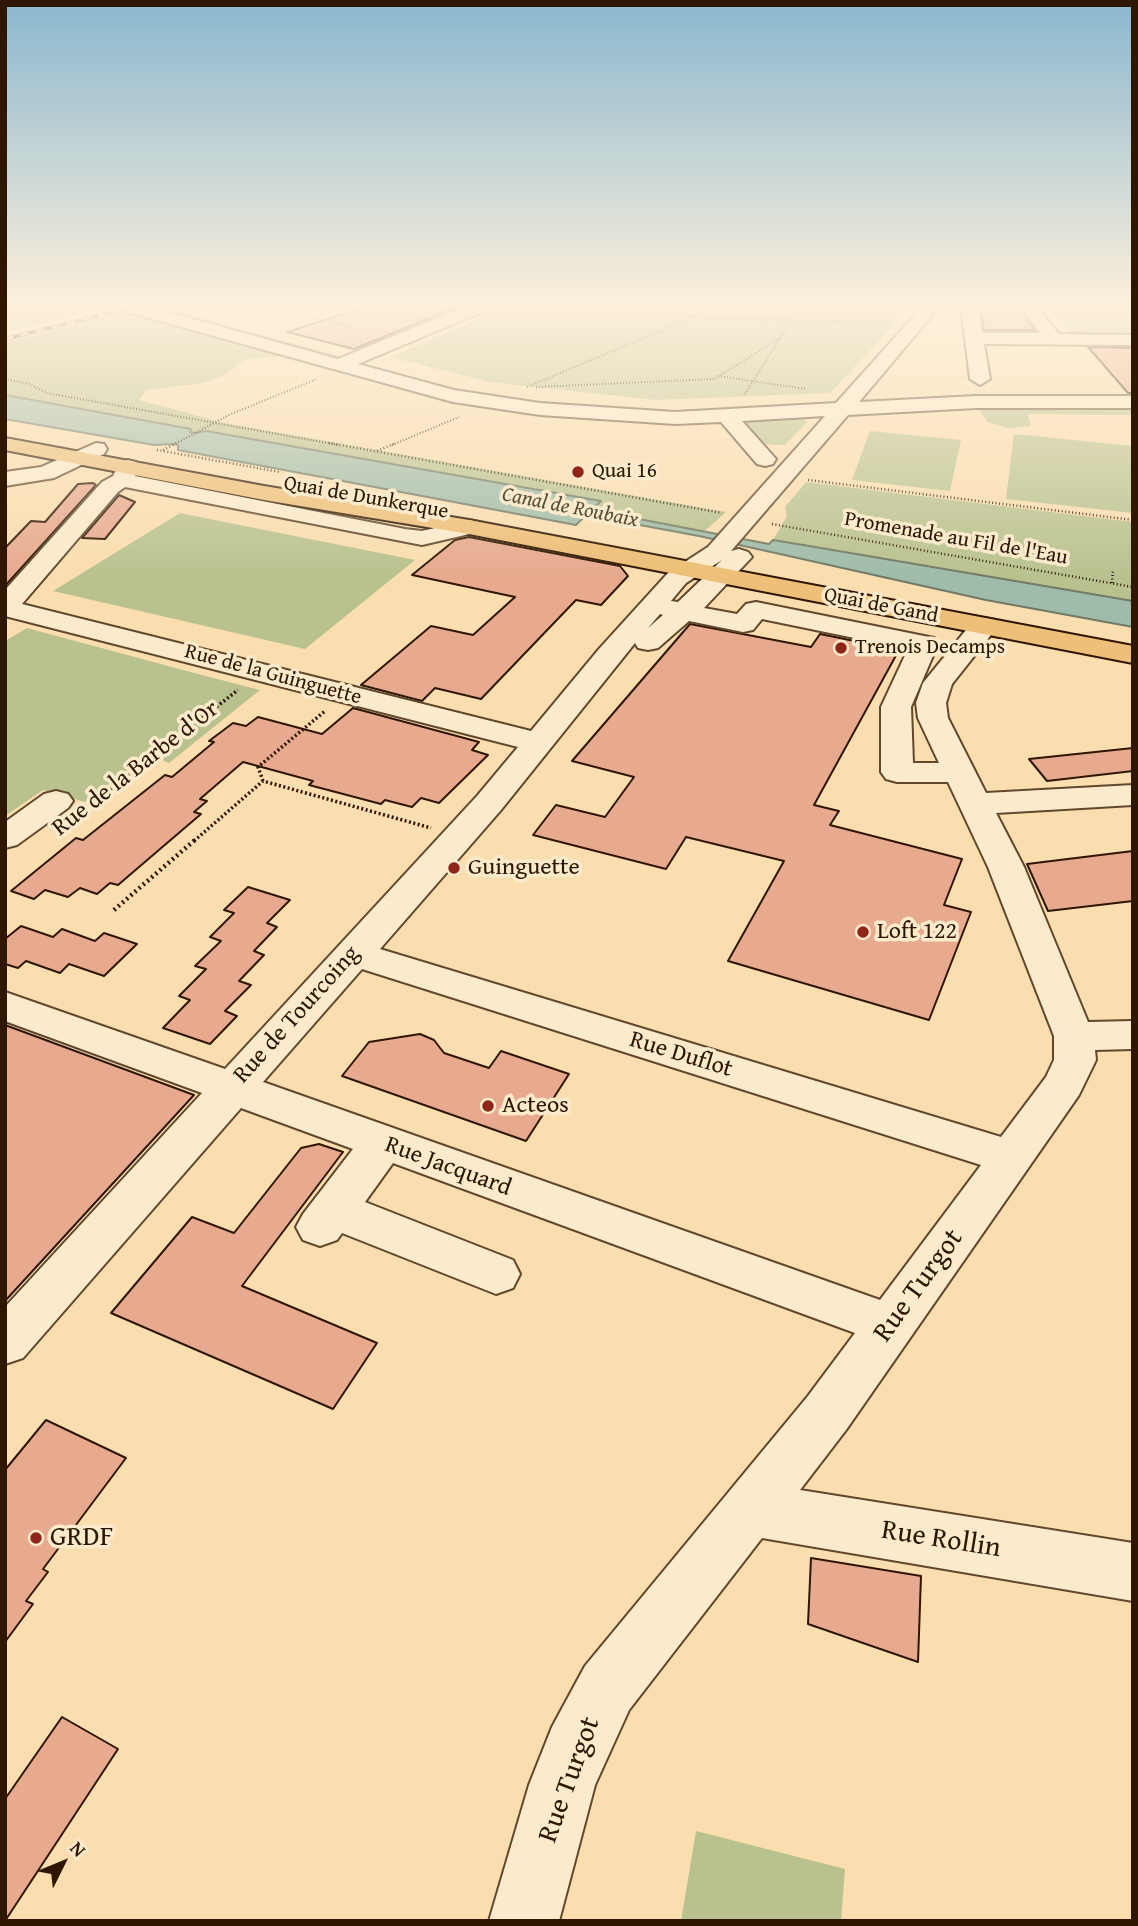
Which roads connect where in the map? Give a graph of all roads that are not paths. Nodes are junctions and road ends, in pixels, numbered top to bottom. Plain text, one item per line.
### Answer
1 (453, 396) edge
2 (535, 396) edge
3 (853, 396) edge
4 (931, 396) edge
5 (1133, 402) edge
6 (845, 405) junction
7 (734, 408) junction
8 (5, 433) edge
9 (5, 444) edge
10 (87, 453) junction
11 (765, 459) dead end
12 (5, 460) edge
13 (125, 473) junction
14 (13, 479) edge
15 (752, 522) junction
16 (469, 527) joint
17 (712, 563) junction
18 (670, 609) junction
19 (8, 611) edge
20 (985, 626) junction
21 (1133, 643) edge
22 (1133, 655) edge
23 (533, 752) junction
24 (967, 788) junction
25 (1133, 795) edge
26 (70, 805) road end
27 (5, 838) edge
28 (352, 953) junction
29 (5, 1006) edge
30 (1133, 1035) edge
31 (1074, 1037) junction
32 (230, 1089) junction
33 (376, 1153) junction
34 (1011, 1157) junction
35 (496, 1274) dead end
36 (891, 1325) junction
37 (5, 1342) edge
38 (750, 1509) junction
39 (1133, 1572) edge
40 (524, 1921) edge

1 - 7 street
2 - 6 street
3 - 6 street
4 - 6 street
5 - 6 street
6 - 7 street
6 - 15 street
6 - 15 street
7 - 11 street
8 - 10 main road, Quai de Dunkerque
9 - 10 main road, Quai de Dunkerque
10 - 13 main road, Quai de Dunkerque
10 - 14 street
10 - 17 main road, Quai de Dunkerque
12 - 14 street
13 - 16 street
13 - 19 street
15 - 17 street
15 - 17 street
16 - 17 main road, Quai de Dunkerque
17 - 18 street
17 - 18 street, Rue de Tourcoing
17 - 20 main road, Quai de Gand
17 - 21 main road, Quai de Gand
18 - 23 street
18 - 23 street, Rue de Tourcoing
18 - 24 street
19 - 23 street, Rue de la Guinguette
20 - 22 main road, Quai de Gand
20 - 24 street, Rue Turgot
23 - 28 street, Rue de Tourcoing
24 - 25 street
24 - 31 street, Rue Turgot
26 - 27 street, Rue de la Barbe d'Or
28 - 32 street, Rue de Tourcoing
28 - 34 street, Rue Duflot
29 - 32 street, Rue Jacquard
30 - 31 street
31 - 34 street, Rue Turgot
32 - 33 street, Rue Jacquard
32 - 37 street, Rue de Tourcoing
33 - 35 street
33 - 36 street, Rue Jacquard
34 - 36 street, Rue Turgot
36 - 38 street, Rue Turgot
38 - 39 street, Rue Rollin
38 - 40 street, Rue Turgot

